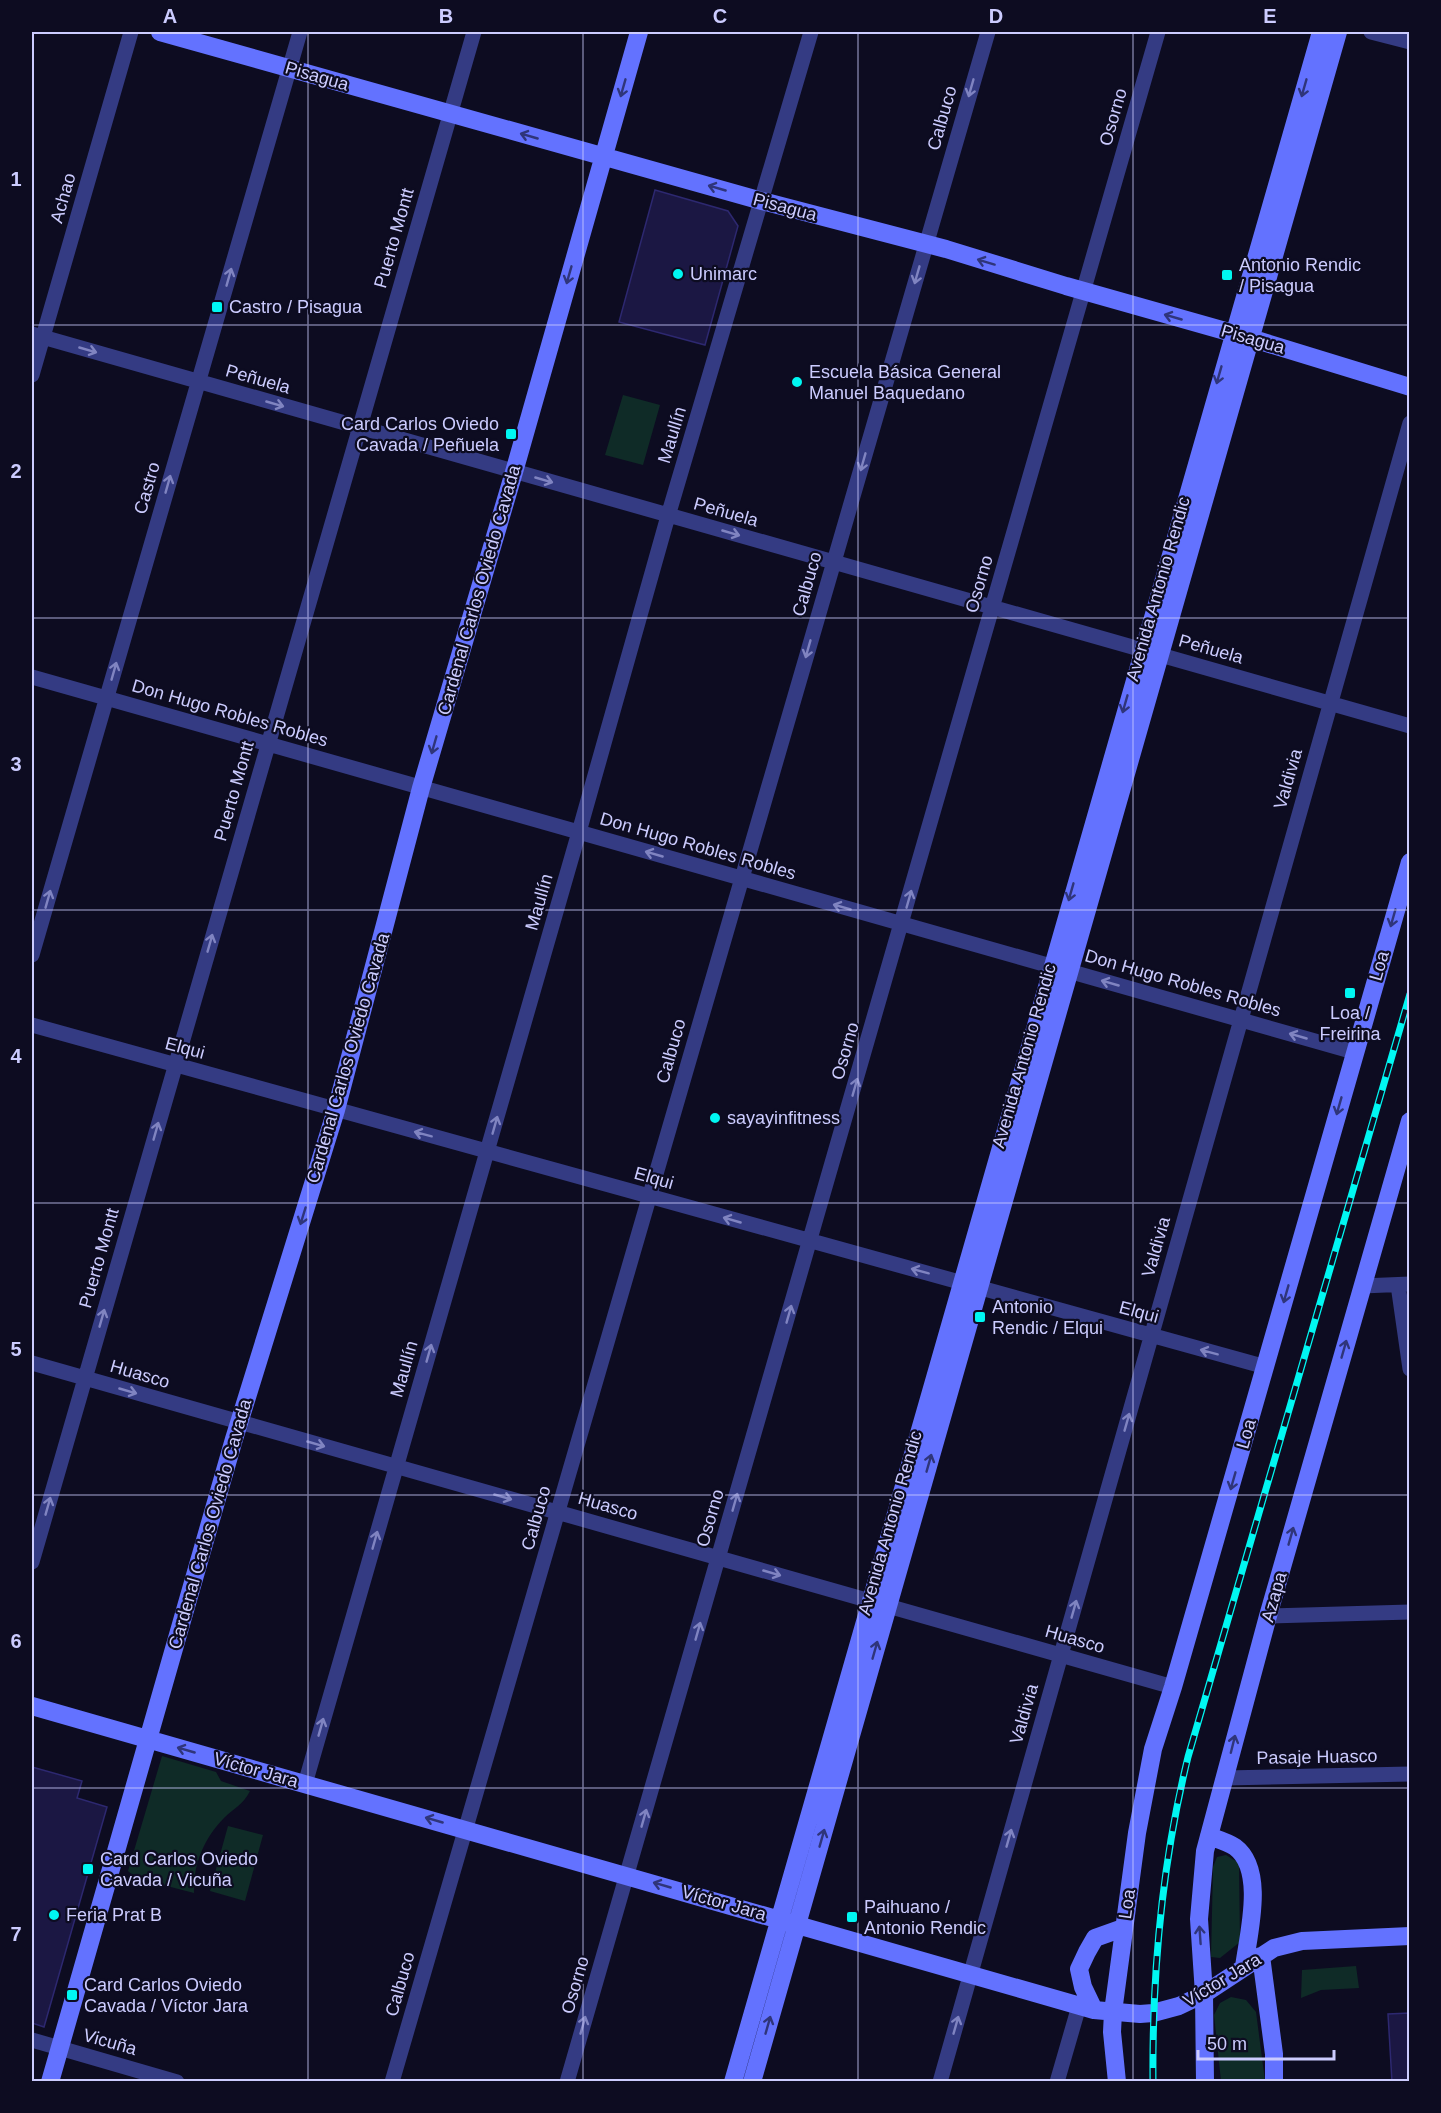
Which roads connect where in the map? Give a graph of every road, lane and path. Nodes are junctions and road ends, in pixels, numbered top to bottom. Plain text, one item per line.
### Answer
1 (131, 32) edge
2 (160, 32) edge
3 (300, 32) edge
4 (474, 32) edge
5 (639, 32) edge
6 (811, 32) edge
7 (988, 32) edge
8 (1158, 32) edge
9 (1321, 32) edge
10 (1338, 32) edge
11 (1371, 32) edge
12 (1410, 42) edge
13 (289, 68) junction
14 (450, 114) junction
15 (603, 156) junction
16 (762, 201) junction
17 (926, 244) junction
18 (1083, 291) junction
19 (1232, 333) junction
20 (37, 336) edge
21 (1250, 338) junction
22 (32, 375) edge
23 (198, 382) junction
24 (1410, 387) edge
25 (1410, 423) edge
26 (359, 428) junction
27 (514, 472) junction
28 (668, 516) junction
29 (833, 563) junction
30 (992, 608) junction
31 (1141, 650) junction
32 (1159, 655) junction
33 (32, 676) edge
34 (106, 698) junction
35 (1330, 704) junction
36 (1410, 726) edge
37 (268, 744) junction
38 (421, 788) junction
39 (579, 832) junction
40 (1410, 862) edge
41 (742, 878) junction
42 (902, 924) junction
43 (32, 955) edge
44 (1050, 966) junction
45 (1070, 971) junction
46 (1240, 1020) junction
47 (32, 1025) edge
48 (1354, 1052) junction
49 (175, 1065) junction
50 (336, 1110) junction
51 (1410, 1121) edge
52 (487, 1152) junction
53 (650, 1197) junction
54 (810, 1241) junction
55 (958, 1282) junction
56 (1404, 1285) edge
57 (1362, 1286) junction
58 (979, 1288) junction
59 (1151, 1336) junction
60 (32, 1363) edge
61 (1266, 1367) junction
62 (1410, 1369) edge
63 (85, 1378) junction
64 (239, 1422) junction
65 (396, 1467) junction
66 (558, 1512) junction
67 (719, 1558) junction
68 (32, 1562) edge
69 (868, 1600) junction
70 (888, 1606) junction
71 (1410, 1612) edge
72 (1268, 1616) junction
73 (1061, 1655) junction
74 (1173, 1687) junction
75 (32, 1706) edge
76 (148, 1739) junction
77 (1410, 1774) edge
78 (1225, 1778) junction
79 (305, 1784) junction
80 (465, 1829) junction
81 (1209, 1836) junction
82 (627, 1875) junction
83 (778, 1919) junction
84 (797, 1924) junction
85 (1123, 1928) junction
86 (1410, 1936) edge
87 (1261, 1956) junction
88 (1244, 1968) junction
89 (970, 1974) junction
90 (1204, 1994) junction
91 (1087, 2008) junction
92 (1113, 2012) junction
93 (32, 2040) edge
94 (60, 2048) junction
95 (50, 2082) edge
96 (177, 2082) edge
97 (392, 2082) edge
98 (567, 2082) edge
99 (733, 2082) edge
100 (752, 2082) edge
101 (940, 2082) edge
102 (1057, 2082) edge
103 (1117, 2082) edge
104 (1205, 2082) edge
105 (1274, 2082) edge

1 - 20 street, Achao
2 - 13 main road, Pisagua
3 - 13 street, Castro
4 - 14 street, Puerto Montt
5 -> 15 main road, Cardenal Carlos Oviedo Cavada
6 - 16 street, Maullín
7 -> 17 street, Calbuco
8 - 18 street, Osorno
9 -> 19 main road, Avenida Antonio Rendic
10 - 21 main road, Avenida Antonio Rendic
11 - 12 street
13 - 14 main road, Pisagua
23 -> 13 street, Castro
15 -> 14 main road, Pisagua
14 - 26 street, Puerto Montt
16 -> 15 main road, Pisagua
15 -> 27 main road, Cardenal Carlos Oviedo Cavada
16 - 17 main road, Pisagua
16 - 28 street, Maullín
18 -> 17 main road, Pisagua
17 -> 29 street, Calbuco
19 -> 18 main road, Pisagua
18 - 30 street, Osorno
19 - 21 main road, Pisagua
19 -> 31 main road, Avenida Antonio Rendic
20 - 22 street, Achao
20 -> 23 street, Peñuela
21 - 24 main road, Pisagua
21 - 32 main road, Avenida Antonio Rendic
23 -> 26 street, Peñuela
34 -> 23 street, Castro
25 - 35 street, Valdivia
26 - 27 street, Peñuela
26 - 37 street, Puerto Montt
27 -> 28 street, Peñuela
27 -> 38 main road, Cardenal Carlos Oviedo Cavada
28 -> 29 street, Peñuela
28 - 39 street, Maullín
29 - 30 street, Peñuela
29 -> 41 street, Calbuco
30 - 31 street, Peñuela
42 -> 30 street, Osorno
31 - 32 street, Peñuela
31 -> 44 main road, Avenida Antonio Rendic
32 - 35 street, Peñuela
32 - 45 main road, Avenida Antonio Rendic
33 - 34 street, Don Hugo Robles Robles
34 - 37 street, Don Hugo Robles Robles
43 -> 34 street, Castro
35 - 36 street, Peñuela
35 - 46 street, Valdivia
37 - 38 street, Don Hugo Robles Robles
49 -> 37 street, Puerto Montt
38 - 39 street, Don Hugo Robles Robles
38 - 50 main road, Cardenal Carlos Oviedo Cavada
41 -> 39 street, Don Hugo Robles Robles
52 -> 39 street, Maullín
40 -> 48 main road, Loa
42 -> 41 street, Don Hugo Robles Robles
41 - 53 street, Calbuco
42 - 44 street, Don Hugo Robles Robles
54 -> 42 street, Osorno
44 - 45 street, Don Hugo Robles Robles
44 - 55 main road, Avenida Antonio Rendic
46 -> 45 street, Don Hugo Robles Robles
45 - 58 main road, Avenida Antonio Rendic
48 -> 46 street, Don Hugo Robles Robles
46 - 59 street, Valdivia
47 - 49 street, Elqui
48 -> 61 main road, Loa
49 - 50 street, Elqui
63 -> 49 street, Puerto Montt
52 -> 50 street, Elqui
50 -> 64 main road, Cardenal Carlos Oviedo Cavada
51 - 57 main road, Azapa
52 - 53 street, Elqui
65 -> 52 street, Maullín
54 -> 53 street, Elqui
53 - 66 street, Calbuco
55 -> 54 street, Elqui
67 -> 54 street, Osorno
55 - 58 street, Elqui
55 - 69 main road, Avenida Antonio Rendic
56 - 57 street
56 - 62 street
72 -> 57 main road, Azapa
58 - 59 street, Elqui
70 -> 58 main road, Avenida Antonio Rendic
61 -> 59 street, Elqui
73 -> 59 street, Valdivia
60 - 63 street, Huasco
61 -> 74 main road, Loa
63 -> 64 street, Huasco
68 -> 63 street, Puerto Montt
64 -> 65 street, Huasco
64 - 76 main road, Cardenal Carlos Oviedo Cavada
65 -> 66 street, Huasco
79 -> 65 street, Maullín
66 - 67 street, Huasco
66 - 80 street, Calbuco
67 -> 69 street, Huasco
82 -> 67 street, Osorno
69 - 70 street, Huasco
69 - 83 main road, Avenida Antonio Rendic
70 - 73 street, Huasco
84 -> 70 main road, Avenida Antonio Rendic
71 - 72 street
78 -> 72 main road, Azapa
73 - 74 street, Huasco
89 -> 73 street, Valdivia
74 - 85 main road, Loa
75 - 76 main road, Víctor Jara
79 -> 76 main road, Víctor Jara
76 - 94 main road, Cardenal Carlos Oviedo Cavada
77 - 78 street, Pasaje Huasco
78 - 81 main road, Azapa
80 -> 79 main road, Víctor Jara
80 - 82 main road, Víctor Jara
80 - 97 street, Calbuco
81 - 88 main road
90 -> 81 main road, Azapa
83 -> 82 main road, Víctor Jara
98 -> 82 street, Osorno
83 - 84 main road, Víctor Jara
83 - 99 main road, Avenida Antonio Rendic
84 - 89 main road, Víctor Jara
100 -> 84 main road, Avenida Antonio Rendic
85 - 91 main road
85 - 92 main road, Loa
86 - 87 main road, Víctor Jara
87 - 88 main road, Víctor Jara
87 - 105 main road
88 - 90 main road, Víctor Jara
89 - 91 main road, Víctor Jara
101 -> 89 street, Valdivia
90 - 92 main road, Víctor Jara
90 - 104 main road, Azapa
91 - 92 main road, Víctor Jara
91 - 102 street
92 - 103 main road
93 - 94 street, Vicuña
94 - 95 main road, Cardenal Carlos Oviedo Cavada
94 - 96 street, Vicuña

